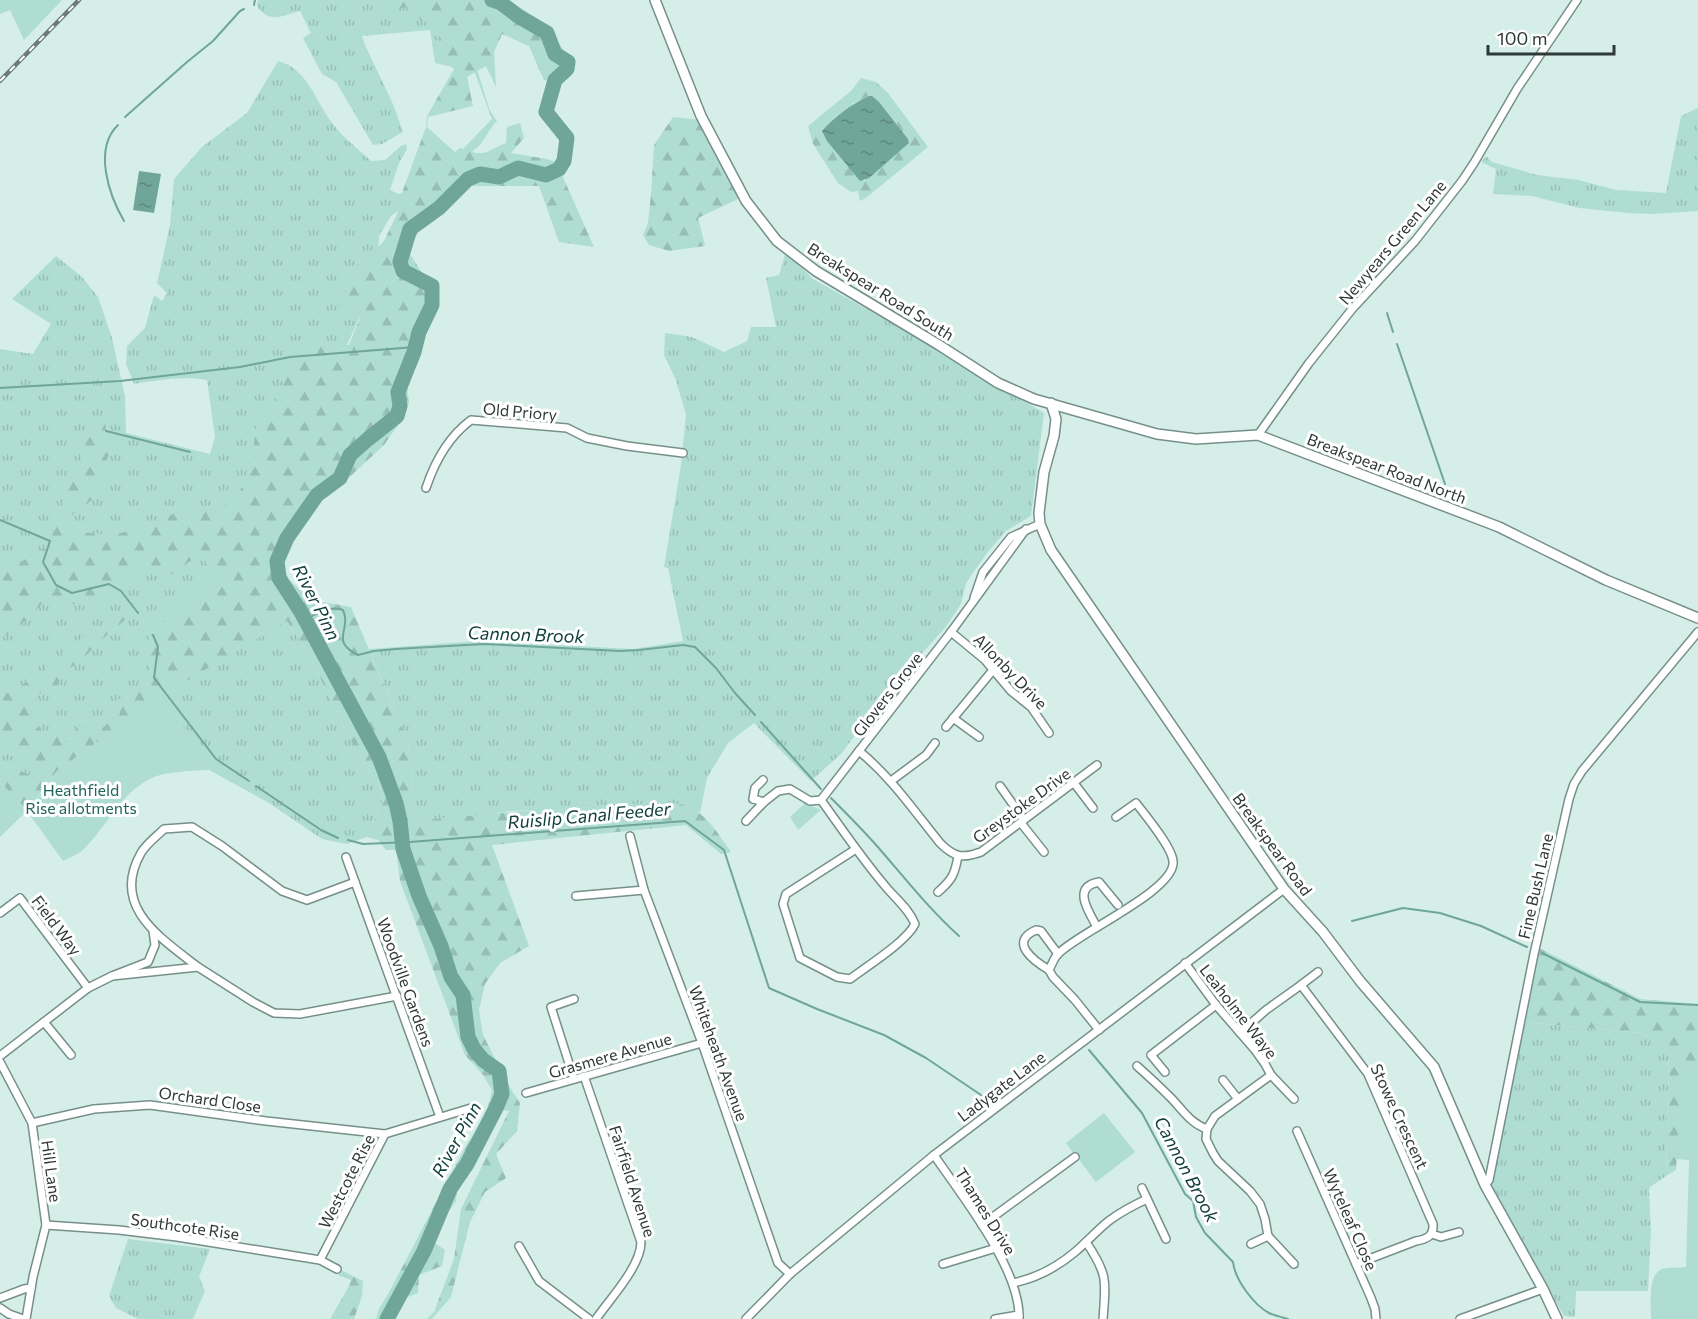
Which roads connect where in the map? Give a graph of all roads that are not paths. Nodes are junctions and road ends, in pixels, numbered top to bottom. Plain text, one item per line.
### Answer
1 (655, 0) edge
2 (1577, 0) edge
3 (1051, 404) junction
4 (1258, 435) junction
5 (683, 453) dead end
6 (426, 488) dead end
7 (1040, 524) junction
8 (1698, 618) edge
9 (951, 632) junction
10 (1698, 633) edge
11 (993, 670) junction
12 (953, 718) junction
13 (946, 727) dead end
14 (1049, 733) dead end
15 (979, 737) dead end
16 (935, 743) dead end
17 (859, 751) junction
18 (1097, 765) dead end
19 (763, 780) dead end
20 (891, 781) junction
21 (1074, 783) junction
22 (1000, 786) dead end
23 (821, 800) junction
24 (764, 802) junction
25 (1094, 808) dead end
26 (1116, 817) dead end
27 (746, 821) dead end
28 (1022, 821) junction
29 (630, 836) dead end
30 (856, 849) junction
31 (1044, 852) dead end
32 (958, 856) junction
33 (346, 857) dead end
34 (355, 882) junction
35 (1284, 889) junction
36 (644, 890) junction
37 (938, 892) dead end
38 (576, 896) dead end
39 (1118, 905) dead end
40 (0, 913) edge
41 (1096, 927) junction
42 (153, 931) junction
43 (1058, 954) junction
44 (1185, 963) junction
45 (198, 967) junction
46 (1049, 970) junction
47 (1318, 972) dead end
48 (111, 976) junction
49 (1301, 985) junction
50 (88, 988) junction
51 (397, 996) junction
52 (574, 999) dead end
53 (1216, 1005) junction
54 (44, 1022) junction
55 (1099, 1030) junction
56 (1240, 1033) junction
57 (702, 1043) junction
58 (71, 1055) dead end
59 (0, 1056) edge
60 (0, 1062) edge
61 (1137, 1066) dead end
62 (1165, 1072) dead end
63 (584, 1076) junction
64 (1271, 1076) junction
65 (574, 1079) junction
66 (1223, 1080) dead end
67 (526, 1093) dead end
68 (1238, 1099) junction
69 (1294, 1099) dead end
70 (471, 1107) dead end
71 (441, 1117) junction
72 (32, 1123) junction
73 (1207, 1129) junction
74 (1297, 1131) dead end
75 (385, 1134) junction
76 (933, 1155) junction
77 (1075, 1157) dead end
78 (1485, 1185) junction
79 (1142, 1188) dead end
80 (1147, 1199) junction
81 (46, 1224) junction
82 (982, 1225) junction
83 (1459, 1232) dead end
84 (1432, 1234) junction
85 (1268, 1236) junction
86 (1166, 1239) dead end
87 (1086, 1242) junction
88 (1251, 1244) dead end
89 (519, 1246) dead end
90 (996, 1248) junction
91 (320, 1260) junction
92 (943, 1263) dead end
93 (1294, 1264) dead end
94 (1356, 1264) junction
95 (337, 1269) dead end
96 (790, 1274) junction
97 (1013, 1283) junction
98 (31, 1288) junction
99 (1543, 1289) junction
100 (2, 1297) edge
101 (0, 1308) edge
102 (1019, 1317) edge
103 (25, 1319) edge
104 (589, 1319) edge
105 (596, 1319) edge
106 (746, 1319) edge
107 (995, 1319) edge
108 (1103, 1319) edge
109 (1376, 1319) edge
110 (1460, 1319) edge
111 (1557, 1319) edge

1 - 3 street, Breakspear Road South
2 - 4 street, Newyears Green Lane
3 - 4 street, Breakspear Road North
3 - 7 street, Breakspear Road
4 - 8 street, Breakspear Road North
5 - 6 street, Old Priory
7 - 9 street, Glovers Grove
7 - 35 street, Breakspear Road
9 - 11 street, Allonby Drive
9 - 17 street, Glovers Grove
10 - 78 street, Fine Bush Lane
11 - 12 street
11 - 14 street, Allonby Drive
12 - 13 street
12 - 15 street
16 - 20 street
17 - 20 street, Greystoke Drive
17 - 23 street, Glovers Grove
18 - 21 street, Greystoke Drive
19 - 24 street
20 - 32 street, Greystoke Drive
21 - 25 street
21 - 28 street, Greystoke Drive
22 - 28 street
23 - 24 street
23 - 30 street
24 - 27 street
26 - 41 street
28 - 31 street
28 - 32 street, Greystoke Drive
29 - 36 street, Whiteheath Avenue
30 - 30 street
32 - 37 street
33 - 34 street, Woodville Gardens
34 - 42 street
34 - 51 street, Woodville Gardens
35 - 44 street, Ladygate Lane
35 - 78 street, Breakspear Road
36 - 38 street
36 - 57 street, Whiteheath Avenue
39 - 41 street
40 - 50 street, Field Way
41 - 43 street
42 - 45 street
42 - 48 street
43 - 46 street
43 - 46 street
44 - 53 street, Leaholme Waye
44 - 55 street, Ladygate Lane
45 - 48 street
45 - 51 street
46 - 55 street
47 - 49 street
48 - 50 street
49 - 56 street
49 - 84 street, Stowe Crescent
50 - 54 street
51 - 71 street, Woodville Gardens
52 - 65 street
53 - 56 street, Leaholme Waye
53 - 62 street
54 - 58 street
54 - 59 street
55 - 76 street, Ladygate Lane
56 - 64 street, Leaholme Waye
57 - 63 street, Grasmere Avenue
57 - 96 street, Whiteheath Avenue
60 - 72 street, Hill Lane
61 - 73 street
63 - 65 street, Grasmere Avenue
63 - 105 street, Fairfield Avenue
64 - 68 street, Leaholme Waye
64 - 69 street, Leaholme Waye
65 - 67 street, Grasmere Avenue
66 - 68 street
68 - 73 street, Leaholme Waye
70 - 71 street
71 - 75 street, Westcote Rise
72 - 75 street, Orchard Close
72 - 81 street, Hill Lane
73 - 85 street
74 - 94 street, Wyteleaf Close
75 - 91 street, Westcote Rise
76 - 82 street, Thames Drive
76 - 96 street, Ladygate Lane
77 - 82 street
78 - 99 street, Breakspear Road
79 - 80 street
80 - 86 street
80 - 87 street
81 - 91 street, Southcote Rise
81 - 98 street, Hill Lane
82 - 90 street, Thames Drive
83 - 84 street
84 - 94 street
85 - 88 street
85 - 93 street
87 - 97 street
87 - 108 street
89 - 104 street
90 - 92 street
90 - 97 street, Thames Drive
91 - 95 street, Southcote Rise
94 - 109 street, Wyteleaf Close
96 - 106 street, Ladygate Lane
97 - 102 street, Thames Drive
98 - 100 street
98 - 103 street, Hill Lane
99 - 110 street
99 - 111 street, Breakspear Road
100 - 101 street
101 - 103 street
102 - 107 street

